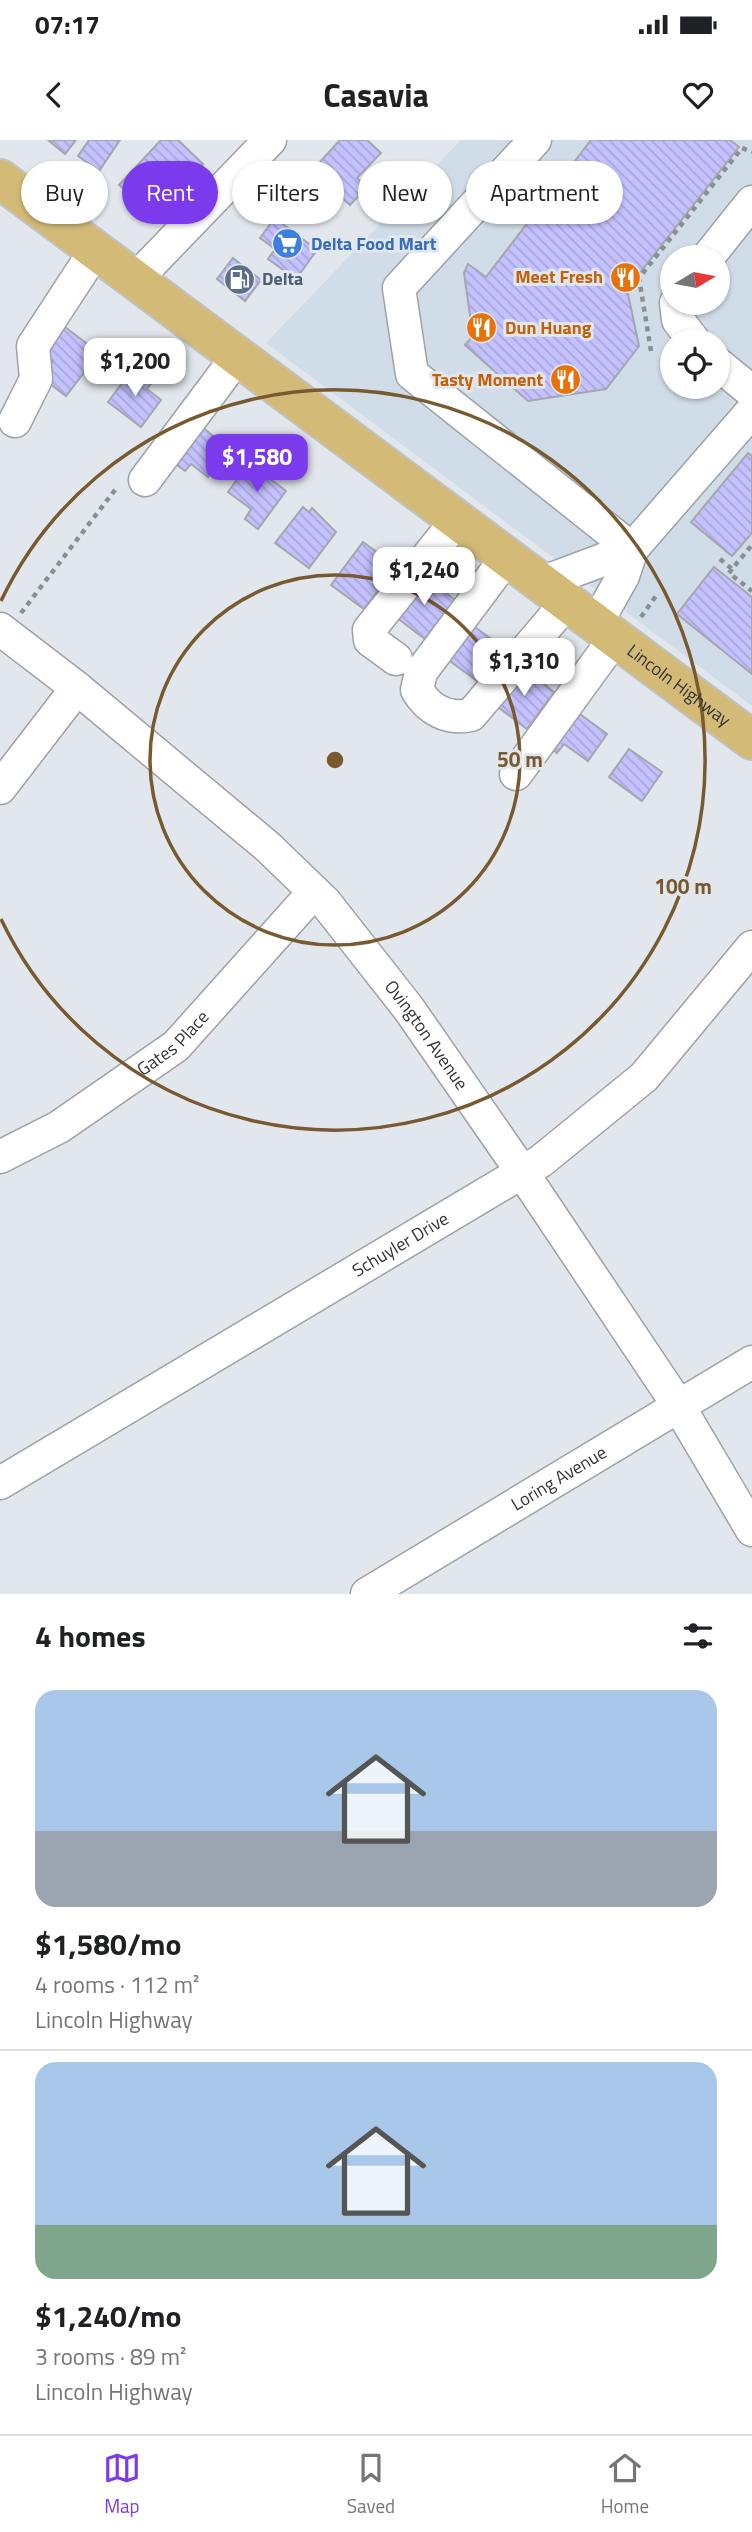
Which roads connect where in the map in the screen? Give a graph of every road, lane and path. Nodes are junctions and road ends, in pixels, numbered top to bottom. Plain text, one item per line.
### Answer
1 (270, 140) edge
2 (535, 140) edge
3 (752, 152) edge
4 (0, 179) edge
5 (752, 202) edge
6 (718, 245) edge
7 (95, 251) junction
8 (134, 281) junction
9 (651, 351) dead end
10 (237, 357) junction
11 (730, 374) edge
12 (752, 392) edge
13 (752, 411) edge
14 (15, 421) dead end
15 (134, 479) joint
16 (457, 520) junction
17 (752, 545) edge
18 (632, 549) junction
19 (507, 558) junction
20 (720, 559) dead end
21 (732, 569) junction
22 (752, 591) edge
23 (656, 596) dead end
24 (592, 613) junction
25 (9, 622) edge
26 (396, 659) dead end
27 (77, 688) junction
28 (752, 740) edge
29 (516, 774) dead end
30 (0, 788) edge
31 (314, 892) junction
32 (752, 947) edge
33 (0, 1157) edge
34 (522, 1171) junction
35 (752, 1362) edge
36 (678, 1405) junction
37 (0, 1483) edge
38 (752, 1530) edge
39 (367, 1594) edge

1 - 8 street
2 - 18 street
3 - 9 path
4 - 7 main road, Lincoln Highway
5 - 6 street
7 - 8 main road, Lincoln Highway
7 - 14 street
8 - 10 main road, Lincoln Highway
10 - 15 street
10 - 16 main road, Lincoln Highway
11 - 12 street
13 - 18 street
15 - 25 path
16 - 19 main road, Lincoln Highway
16 - 26 street
17 - 21 path
18 - 24 street
18 - 24 street
19 - 24 main road, Lincoln Highway
19 - 24 street
20 - 21 path
21 - 22 path
23 - 24 path
24 - 28 main road, Lincoln Highway
24 - 29 street
25 - 27 street, Ovington Avenue
27 - 30 street
27 - 31 street, Ovington Avenue
31 - 33 street, Gates Place
31 - 34 street, Ovington Avenue
32 - 34 street, Schuyler Drive
34 - 36 street, Ovington Avenue
34 - 37 street, Schuyler Drive
35 - 36 street, Loring Avenue
36 - 38 street, Ovington Avenue
36 - 39 street, Loring Avenue

